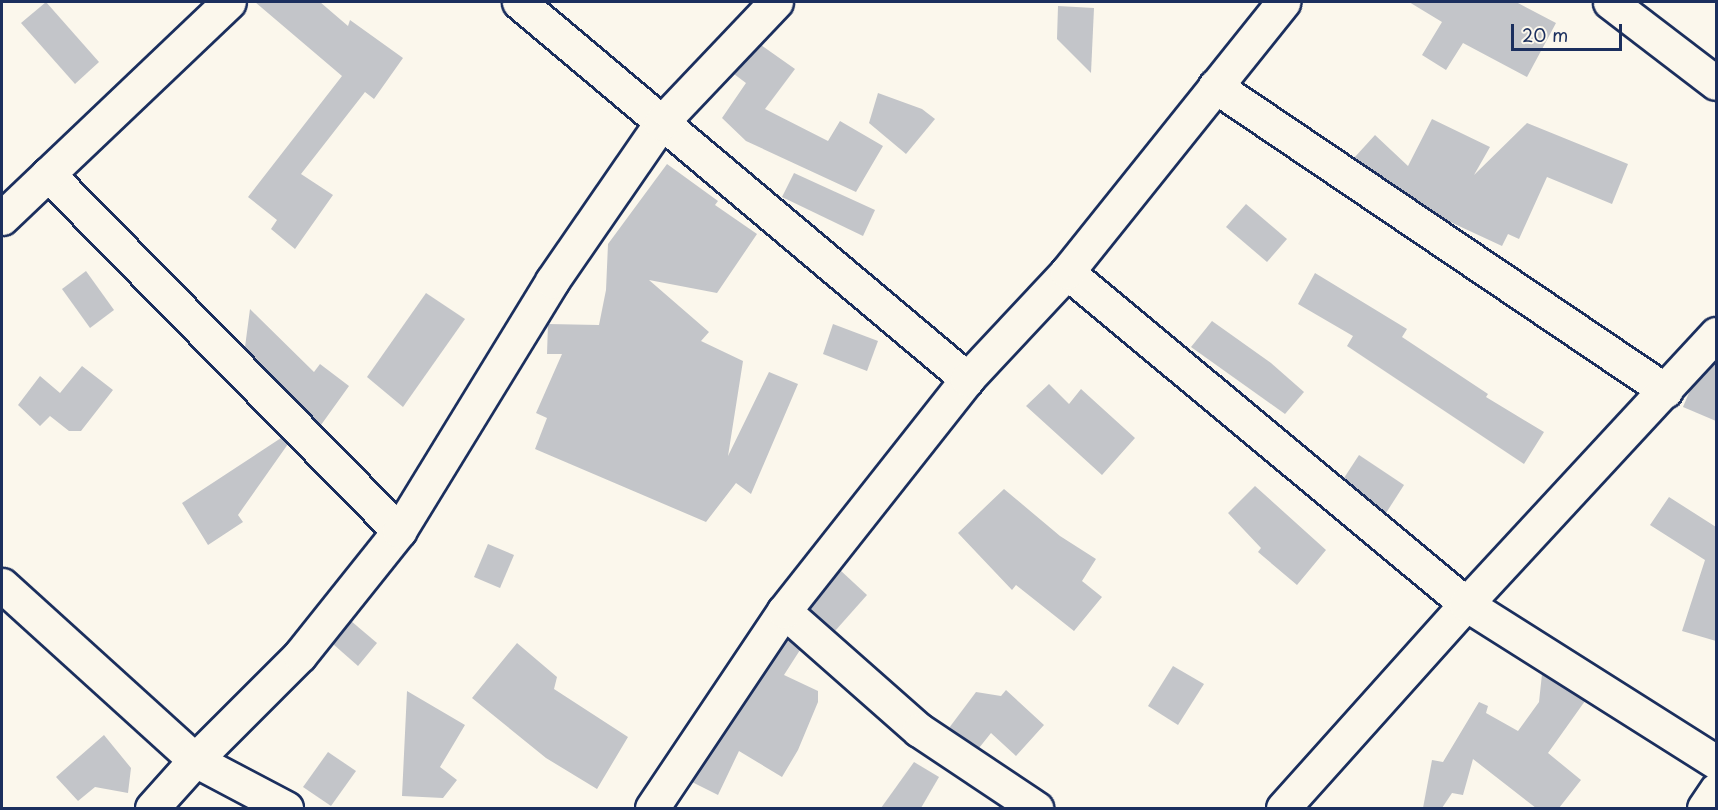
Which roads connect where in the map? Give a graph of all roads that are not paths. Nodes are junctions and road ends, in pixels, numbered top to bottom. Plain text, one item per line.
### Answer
1 (229, 2) edge
2 (519, 2) edge
3 (776, 2) edge
4 (1283, 2) edge
5 (1610, 2) edge
6 (1716, 83) edge
7 (1215, 86) junction
8 (661, 123) junction
9 (48, 174) junction
10 (2, 218) edge
11 (1066, 272) junction
12 (1716, 334) edge
13 (967, 380) junction
14 (1666, 391) junction
15 (399, 531) junction
16 (2, 585) edge
17 (1466, 604) junction
18 (784, 610) junction
19 (195, 760) junction
20 (1716, 762) edge
21 (1716, 790) edge
22 (152, 808) edge
23 (286, 808) edge
24 (652, 808) edge
25 (1036, 808) edge
26 (1283, 808) edge
27 (1704, 808) edge

1 - 9 street
2 - 8 street
3 - 8 street
4 - 7 street
5 - 6 street
7 - 11 street
7 - 14 street
8 - 13 street
8 - 15 street
9 - 10 street
9 - 15 street
11 - 13 street
11 - 17 street
12 - 14 street
13 - 18 street
14 - 17 street
15 - 19 street
16 - 19 street
17 - 20 street
17 - 26 street
18 - 24 street
18 - 25 street
19 - 22 street
19 - 23 street
21 - 27 street

